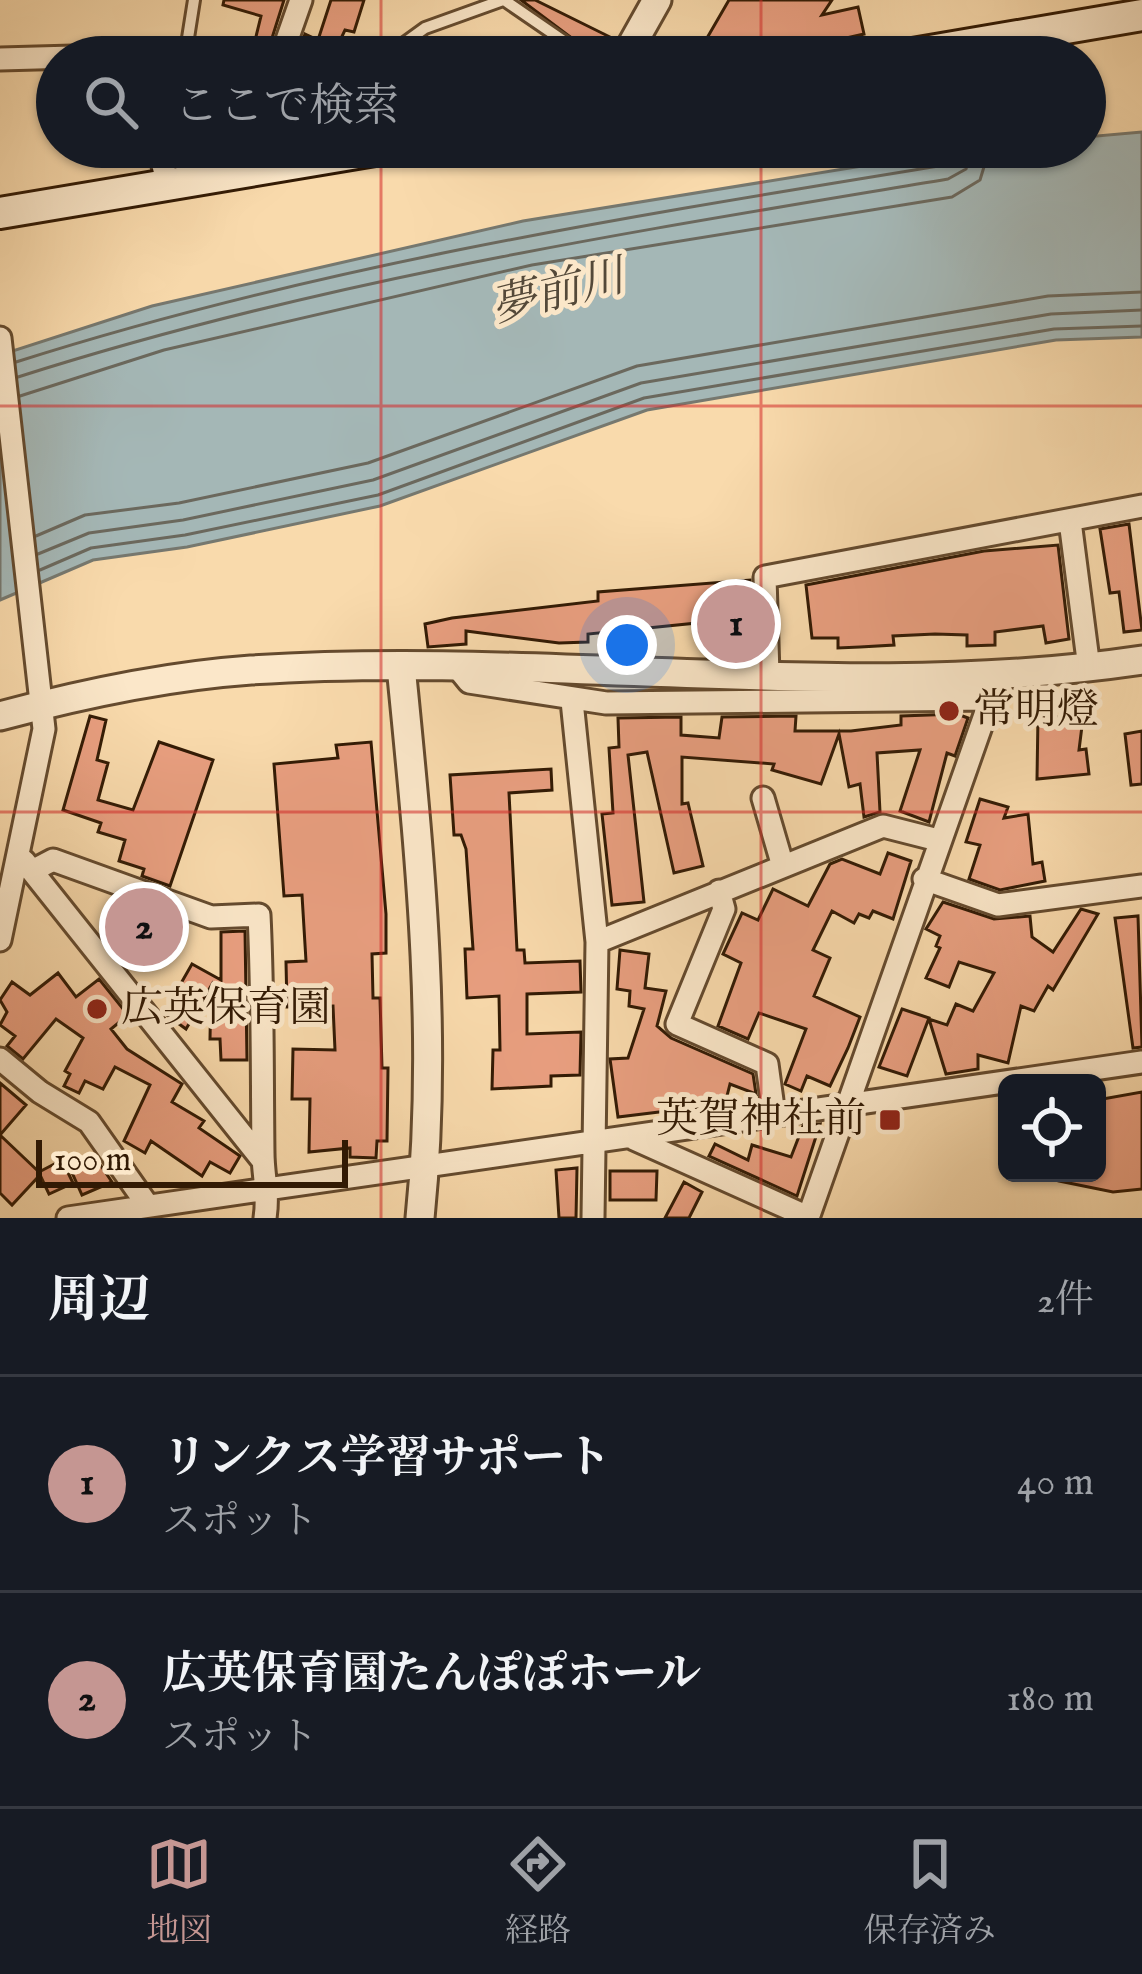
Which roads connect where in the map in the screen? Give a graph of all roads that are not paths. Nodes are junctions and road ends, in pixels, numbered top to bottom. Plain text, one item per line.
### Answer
1 (194, 0) edge
2 (301, 0) edge
3 (503, 0) edge
4 (657, 0) edge
5 (1142, 15) edge
6 (188, 36) edge
7 (289, 36) edge
8 (414, 36) edge
9 (556, 36) edge
10 (637, 36) edge
11 (1018, 36) edge
12 (0, 58) edge
13 (36, 58) edge
14 (164, 168) edge
15 (230, 168) edge
16 (169, 188) junction
17 (0, 213) edge
18 (0, 338) edge
19 (1142, 506) edge
20 (1070, 520) junction
21 (1142, 660) edge
22 (400, 666) junction
23 (456, 666) junction
24 (1089, 668) junction
25 (768, 674) junction
26 (994, 687) junction
27 (572, 701) junction
28 (42, 705) junction
29 (0, 716) edge
30 (763, 799) dead end
31 (938, 840) junction
32 (16, 854) junction
33 (782, 863) junction
34 (34, 870) junction
35 (924, 879) junction
36 (1142, 886) edge
37 (719, 891) junction
38 (0, 940) edge
39 (596, 942) junction
40 (0, 1058) edge
41 (1142, 1062) edge
42 (1076, 1074) edge
43 (998, 1086) edge
44 (845, 1105) junction
45 (774, 1115) junction
46 (634, 1138) junction
47 (597, 1142) junction
48 (262, 1161) junction
49 (426, 1164) junction
50 (270, 1186) junction
51 (146, 1203) junction
52 (808, 1217) edge
53 (68, 1218) edge
54 (265, 1218) edge
55 (420, 1218) edge
56 (593, 1218) edge

1 - 6 lane
2 - 7 street
3 - 8 lane
3 - 9 lane
4 - 10 street
5 - 11 main road
12 - 13 street
14 - 16 street
15 - 16 main road
16 - 17 main road
18 - 28 street
19 - 20 street
20 - 24 street
20 - 25 street
21 - 24 street
22 - 23 street
22 - 28 street
22 - 49 street
23 - 25 street
23 - 27 street
24 - 26 street
25 - 26 street
26 - 27 street
26 - 31 street
27 - 39 street
28 - 29 street
28 - 32 street
30 - 33 street
31 - 33 street
31 - 35 street
32 - 34 street
32 - 38 street
33 - 37 street
34 - 48 street
34 - 48 street
35 - 36 street
35 - 44 street
37 - 39 street
37 - 45 street
39 - 47 street
40 - 51 street
41 - 42 street
43 - 44 street
44 - 45 street
44 - 52 street
45 - 46 street
46 - 47 street
46 - 52 street
47 - 49 street
47 - 56 street
48 - 50 street
49 - 50 street
49 - 55 street
50 - 51 street
50 - 54 street
51 - 53 street

